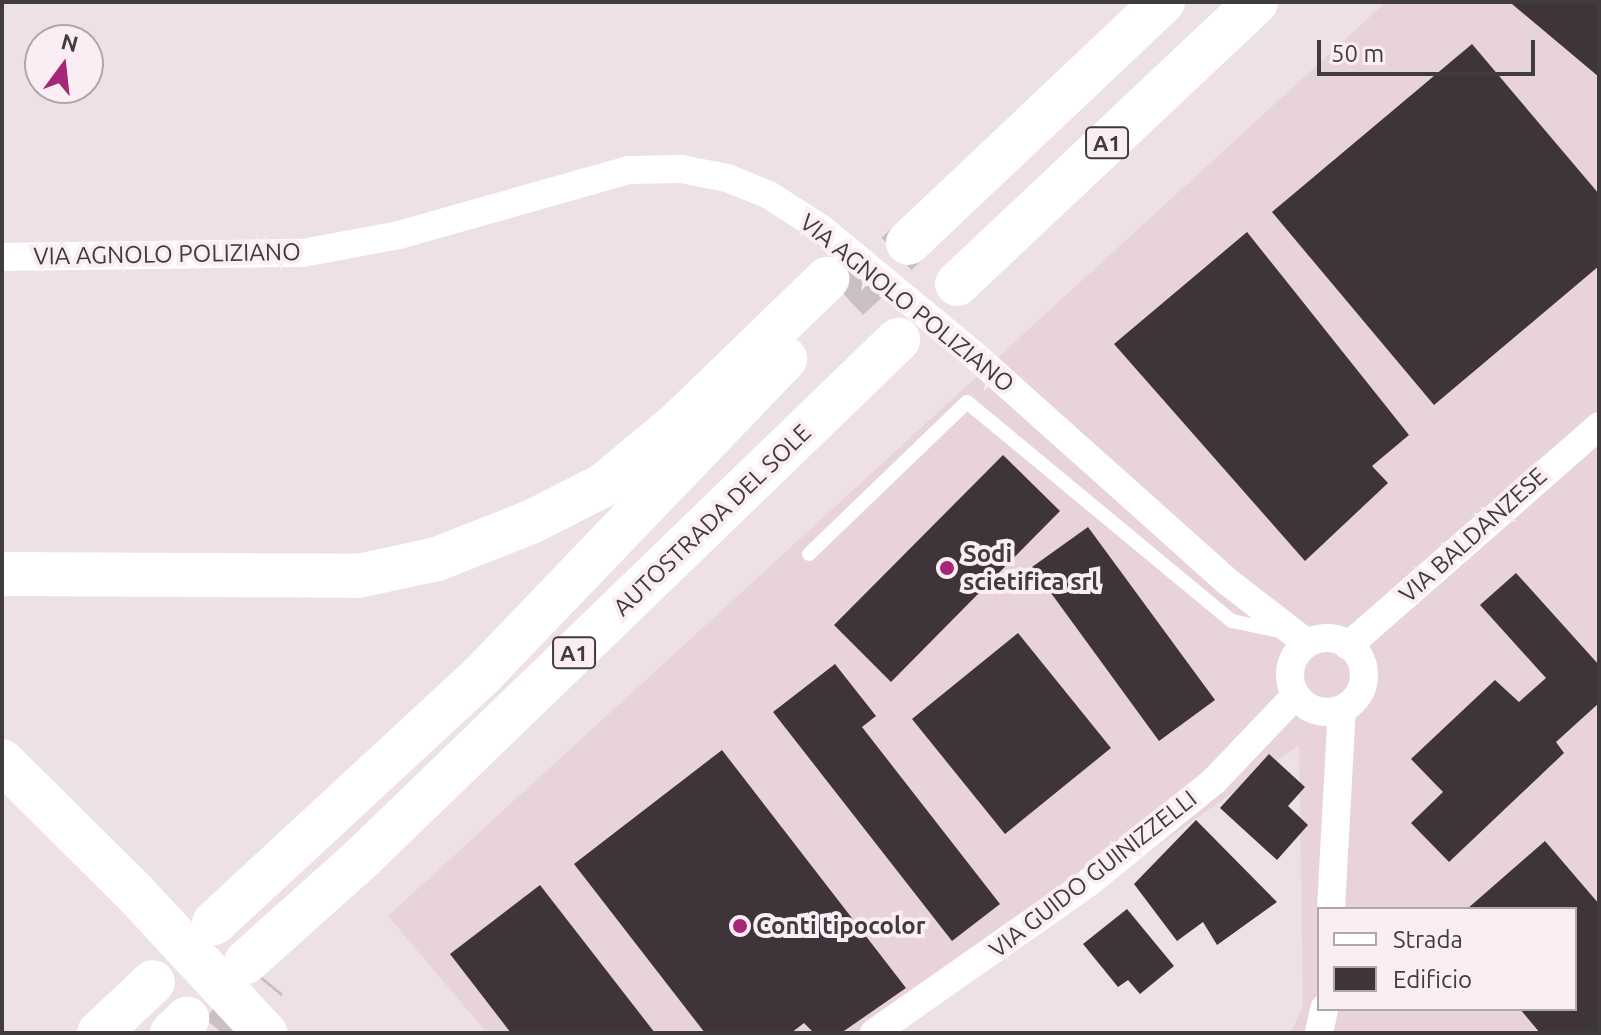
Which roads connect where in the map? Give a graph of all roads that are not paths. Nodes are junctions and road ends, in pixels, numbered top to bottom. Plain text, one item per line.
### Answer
1 (1163, 2) edge
2 (1256, 2) edge
3 (896, 233) tunnel mouth
4 (2, 257) edge
5 (957, 284) dead end
6 (898, 340) dead end
7 (1599, 426) edge
8 (809, 554) dead end
9 (2, 574) edge
10 (1302, 639) junction
11 (1348, 646) junction
12 (1296, 695) junction
13 (1342, 709) junction
14 (2, 761) edge
15 (1331, 907) edge
16 (214, 923) dead end
17 (256, 971) tunnel mouth
18 (153, 982) dead end
19 (1324, 1011) edge
20 (99, 1033) edge
21 (265, 1033) edge
22 (874, 1033) edge
23 (1319, 1033) edge

1 - 3 highway
2 - 5 highway, A1
4 - 10 street, VIA AGNOLO POLIZIANO
6 - 17 highway, AUTOSTRADA DEL SOLE / A1
7 - 11 street, VIA BALDANZESE
8 - 10 lane
9 - 16 highway, A1
10 - 11 street
10 - 12 street
11 - 13 street
12 - 13 street
12 - 22 street, VIA GUIDO GUINIZZELLI
13 - 15 street
14 - 21 highway
18 - 20 highway
19 - 23 street

